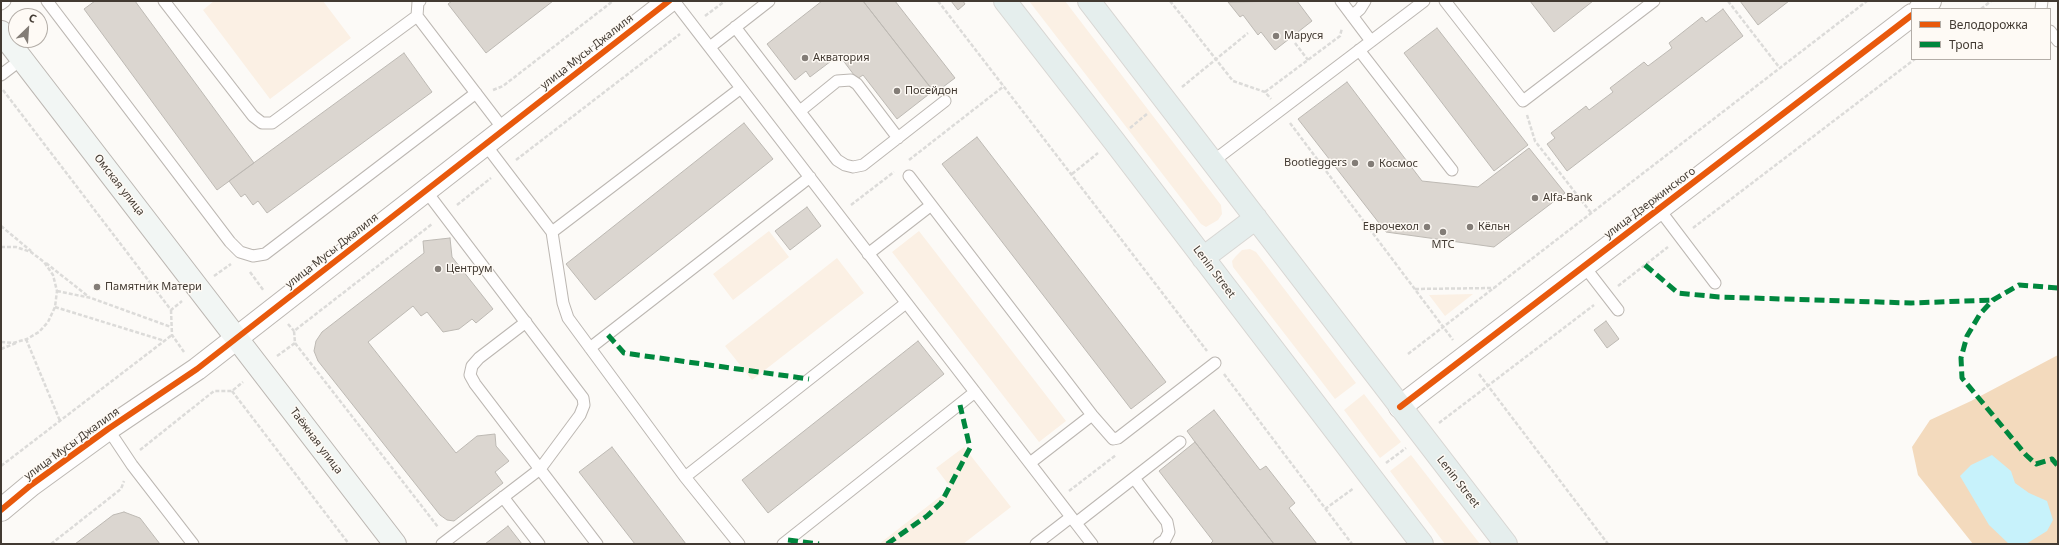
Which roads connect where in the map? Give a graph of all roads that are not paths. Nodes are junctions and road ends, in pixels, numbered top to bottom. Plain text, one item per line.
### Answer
1 (5, 1) edge
2 (47, 1) edge
3 (164, 1) edge
4 (418, 1) edge
5 (669, 1) edge
6 (674, 1) edge
7 (769, 1) edge
8 (1005, 1) edge
9 (1089, 1) edge
10 (1341, 1) edge
11 (1365, 1) edge
12 (1424, 1) edge
13 (1445, 1) edge
14 (1654, 1) edge
15 (1930, 1) edge
16 (1, 4) edge
17 (1921, 8) edge
18 (417, 16) junction
19 (1352, 16) junction
20 (1911, 16) edge
21 (736, 27) junction
22 (1, 32) edge
23 (2051, 32) edge
24 (1371, 41) junction
25 (2058, 41) edge
26 (710, 47) junction
27 (1359, 50) junction
28 (22, 59) junction
29 (1, 75) edge
30 (741, 88) junction
31 (476, 93) junction
32 (945, 101) dead end
33 (800, 111) junction
34 (504, 130) junction
35 (898, 138) junction
36 (485, 144) junction
37 (1212, 162) junction
38 (1452, 170) dead end
39 (810, 176) junction
40 (909, 176) dead end
41 (426, 191) junction
42 (930, 206) junction
43 (1659, 209) junction
44 (1256, 218) junction
45 (552, 232) junction
46 (868, 254) junction
47 (1203, 258) junction
48 (1584, 266) junction
49 (1715, 283) dead end
50 (906, 303) junction
51 (1618, 310) dead end
52 (526, 322) junction
53 (237, 338) junction
54 (590, 348) junction
55 (1215, 363) road end
56 (975, 392) junction
57 (1400, 407) junction
58 (1092, 415) junction
59 (108, 430) junction
60 (1180, 442) dead end
61 (1030, 463) junction
62 (540, 469) junction
63 (685, 477) junction
64 (1134, 478) junction
65 (503, 497) junction
66 (1, 510) edge
67 (1074, 520) junction
68 (445, 542) edge
69 (193, 544) edge
70 (395, 544) edge
71 (539, 544) edge
72 (598, 544) edge
73 (738, 544) edge
74 (783, 544) edge
75 (1036, 544) edge
76 (1092, 544) edge
77 (1160, 544) edge
78 (1422, 544) edge
79 (1506, 544) edge

1 - 16 lane
2 - 31 lane
3 - 18 lane
4 - 18 lane
5 - 34 street, улица Мусы Джалиля
6 - 26 lane
7 - 21 lane
8 - 47 main road, Lenin Street
9 - 37 main road, Lenin Street
10 - 19 lane
11 - 19 lane
12 - 24 lane
13 - 14 lane
15 - 17 street
18 - 31 lane
19 - 24 lane
20 - 43 street, улица Дзержинского
21 - 26 lane
21 - 33 lane
22 - 28 main road, Омская улица
23 - 25 lane
24 - 27 lane
26 - 30 lane
27 - 37 lane
27 - 38 lane
28 - 29 lane
28 - 53 main road, Омская улица
30 - 39 lane
30 - 45 lane
31 - 34 lane
32 - 35 lane
33 - 35 lane
33 - 35 lane
34 - 36 street, улица Мусы Джалиля
36 - 41 street, улица Мусы Джалиля
36 - 45 lane
37 - 44 main road, Lenin Street
39 - 46 lane
39 - 54 lane
40 - 42 lane
41 - 52 lane
41 - 53 street, улица Мусы Джалиля
42 - 46 lane
42 - 58 lane
43 - 48 street, улица Дзержинского
43 - 49 lane
44 - 47 main road
44 - 57 main road, Lenin Street
45 - 54 lane
46 - 50 lane
47 - 78 main road, Lenin Street
48 - 51 lane
48 - 57 street, улица Дзержинского
50 - 56 lane
50 - 63 lane
52 - 62 lane
52 - 62 lane
53 - 59 street, улица Мусы Джалиля
53 - 70 main road, Таёжная улица
54 - 63 lane
55 - 58 lane
56 - 61 lane
56 - 74 lane
57 - 79 main road, Lenin Street
58 - 61 lane
59 - 66 street, улица Мусы Джалиля
59 - 69 lane
60 - 64 lane
61 - 67 lane
62 - 65 lane
62 - 72 lane
63 - 73 lane
64 - 67 lane
64 - 77 lane
65 - 68 lane
65 - 71 lane
67 - 75 lane
67 - 76 lane

